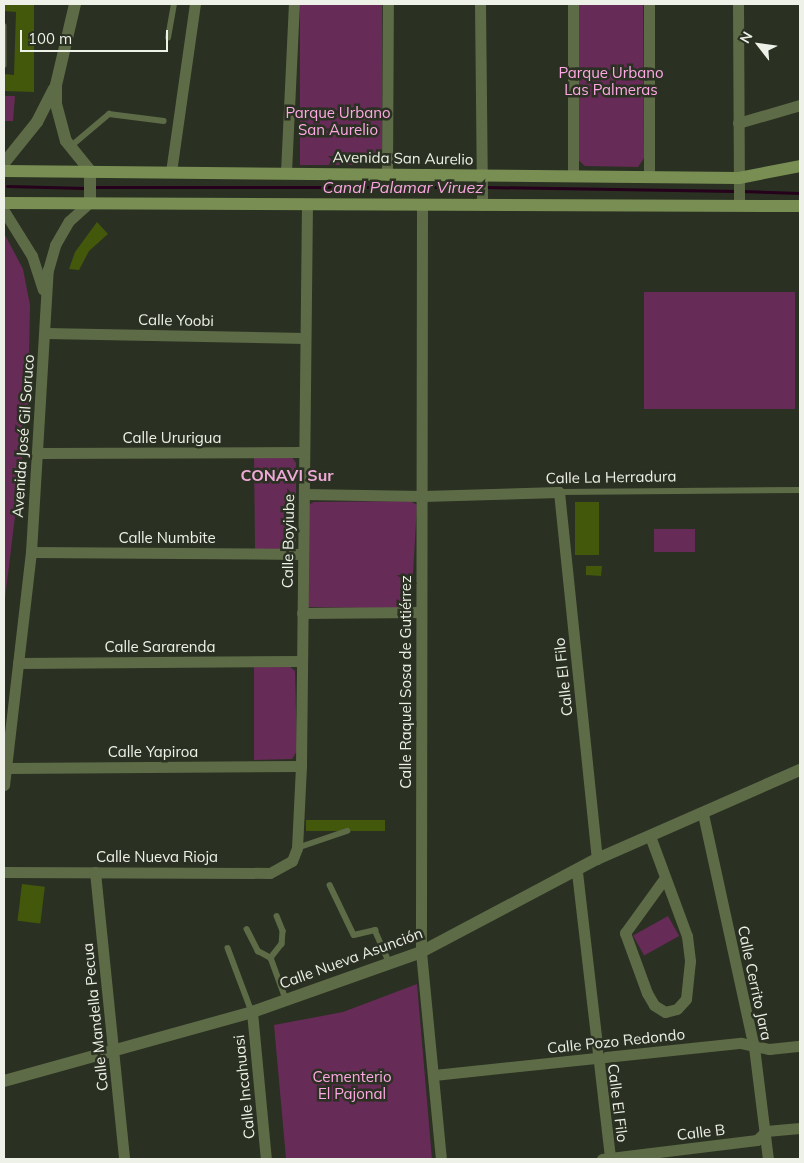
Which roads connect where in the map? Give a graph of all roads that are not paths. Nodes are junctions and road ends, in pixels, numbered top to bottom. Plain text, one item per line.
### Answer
1 (75, 4) edge
2 (174, 4) edge
3 (195, 4) edge
4 (294, 4) edge
5 (388, 4) edge
6 (480, 4) edge
7 (573, 4) edge
8 (650, 4) edge
9 (738, 4) edge
10 (4, 26) edge
11 (168, 38) dead end
12 (4, 65) edge
13 (56, 85) junction
14 (800, 105) edge
15 (164, 121) dead end
16 (738, 123) junction
17 (70, 147) junction
18 (4, 163) edge
19 (800, 166) edge
20 (4, 171) edge
21 (171, 172) junction
22 (286, 172) junction
23 (90, 174) junction
24 (387, 175) junction
25 (573, 176) junction
26 (649, 177) junction
27 (482, 178) junction
28 (739, 181) junction
29 (90, 199) junction
30 (739, 201) junction
31 (482, 202) junction
32 (4, 203) edge
33 (307, 204) junction
34 (422, 204) junction
35 (800, 206) edge
36 (4, 211) edge
37 (45, 298) junction
38 (46, 332) junction
39 (305, 338) junction
40 (304, 452) junction
41 (39, 454) junction
42 (800, 490) edge
43 (559, 492) junction
44 (304, 494) junction
45 (423, 496) junction
46 (31, 552) junction
47 (303, 554) junction
48 (421, 612) junction
49 (302, 613) junction
50 (302, 662) junction
51 (18, 663) junction
52 (301, 766) junction
53 (6, 768) junction
54 (800, 770) edge
55 (4, 785) edge
56 (703, 814) junction
57 (346, 831) dead end
58 (650, 836) junction
59 (297, 848) junction
60 (597, 859) junction
61 (4, 872) edge
62 (95, 872) junction
63 (577, 872) junction
64 (664, 878) junction
65 (330, 885) dead end
66 (277, 916) dead end
67 (247, 929) dead end
68 (228, 948) dead end
69 (421, 952) junction
70 (272, 958) junction
71 (390, 962) junction
72 (286, 999) junction
73 (252, 1012) junction
74 (800, 1046) edge
75 (754, 1047) junction
76 (113, 1048) junction
77 (597, 1058) junction
78 (434, 1075) junction
79 (4, 1081) edge
80 (800, 1128) edge
81 (766, 1131) junction
82 (664, 1155) edge
83 (124, 1159) edge
84 (266, 1159) edge
85 (441, 1159) edge
86 (606, 1159) edge
87 (768, 1159) edge

1 - 13 street
2 - 11 lane
3 - 21 street
4 - 22 street
5 - 24 street
6 - 27 street
7 - 25 street
8 - 26 street
9 - 16 street
10 - 12 lane
13 - 17 street
13 - 18 street
14 - 16 street
15 - 17 lane
16 - 28 street
17 - 23 street
19 - 28 main road, Avenida San Aurelio
20 - 23 main road, Avenida San Aurelio
21 - 22 main road, Avenida San Aurelio
21 - 23 main road, Avenida San Aurelio
22 - 24 main road, Avenida San Aurelio
23 - 29 street
24 - 27 main road, Avenida San Aurelio
25 - 26 main road, Avenida San Aurelio
25 - 27 main road, Avenida San Aurelio
26 - 28 main road, Avenida San Aurelio
27 - 31 street
28 - 30 street
29 - 32 main road
29 - 33 main road
29 - 37 street, Avenida José Gil Soruco
30 - 31 main road
30 - 35 main road
31 - 34 main road
33 - 34 main road
33 - 39 street, Calle Boyiube
34 - 45 street, Calle Raquel Sosa de Gutiérrez
36 - 37 street, Avenida José Gil Soruco
37 - 38 street, Avenida José Gil Soruco
38 - 39 street, Calle Yoobi
38 - 41 street, Avenida José Gil Soruco
39 - 40 street, Calle Boyiube
40 - 41 street, Calle Ururigua
40 - 44 street, Calle Boyiube
41 - 46 street, Avenida José Gil Soruco
42 - 43 lane, Calle La Herradura
43 - 45 street, Calle La Herradura
43 - 60 street, Calle El Filo
44 - 45 street, Calle La Herradura
44 - 47 street, Calle Boyiube
45 - 48 street, Calle Raquel Sosa de Gutiérrez
46 - 47 street, Calle Numbite
46 - 51 street, Avenida José Gil Soruco
47 - 49 street, Calle Boyiube
48 - 49 street
48 - 69 street, Calle Raquel Sosa de Gutiérrez
49 - 50 street, Calle Boyiube
50 - 51 street, Calle Sararenda
50 - 52 street, Calle Boyiube
51 - 53 street, Avenida José Gil Soruco
52 - 53 street, Calle Yapiroa
52 - 59 street, Calle Boyiube
53 - 55 street, Avenida José Gil Soruco
54 - 56 street, Calle Nueva Asunción
56 - 58 street, Calle Nueva Asunción
56 - 75 street, Calle Cerrito Jara
57 - 59 lane
58 - 60 street, Calle Nueva Asunción
58 - 64 street
59 - 62 street, Calle Nueva Rioja
60 - 63 street, Calle Nueva Asunción
61 - 62 street, Calle Nueva Rioja
62 - 76 street, Calle Mandella Pecua
63 - 69 street, Calle Nueva Asunción
63 - 77 street, Calle El Filo
64 - 64 street
65 - 71 lane
66 - 70 lane
67 - 70 lane
68 - 73 lane
69 - 71 street, Calle Nueva Asunción
69 - 78 street, Calle Raquel Sosa de Gutiérrez
70 - 72 lane
71 - 72 street, Calle Nueva Asunción
72 - 73 street, Calle Nueva Asunción
73 - 76 street, Calle Nueva Asunción
73 - 84 street, Calle Incahuasi
74 - 75 street, Calle Pozo Redondo
75 - 77 street, Calle Pozo Redondo
75 - 81 street, Calle Cerrito Jara
76 - 79 street, Calle Nueva Asunción
76 - 83 street, Calle Mandella Pecua
77 - 78 street, Calle Pozo Redondo
77 - 86 street, Calle El Filo
78 - 85 street, Calle Raquel Sosa de Gutiérrez
80 - 81 street, Calle B
81 - 82 street, Calle B
81 - 87 street, Calle Cerrito Jara
82 - 86 street, Calle B

